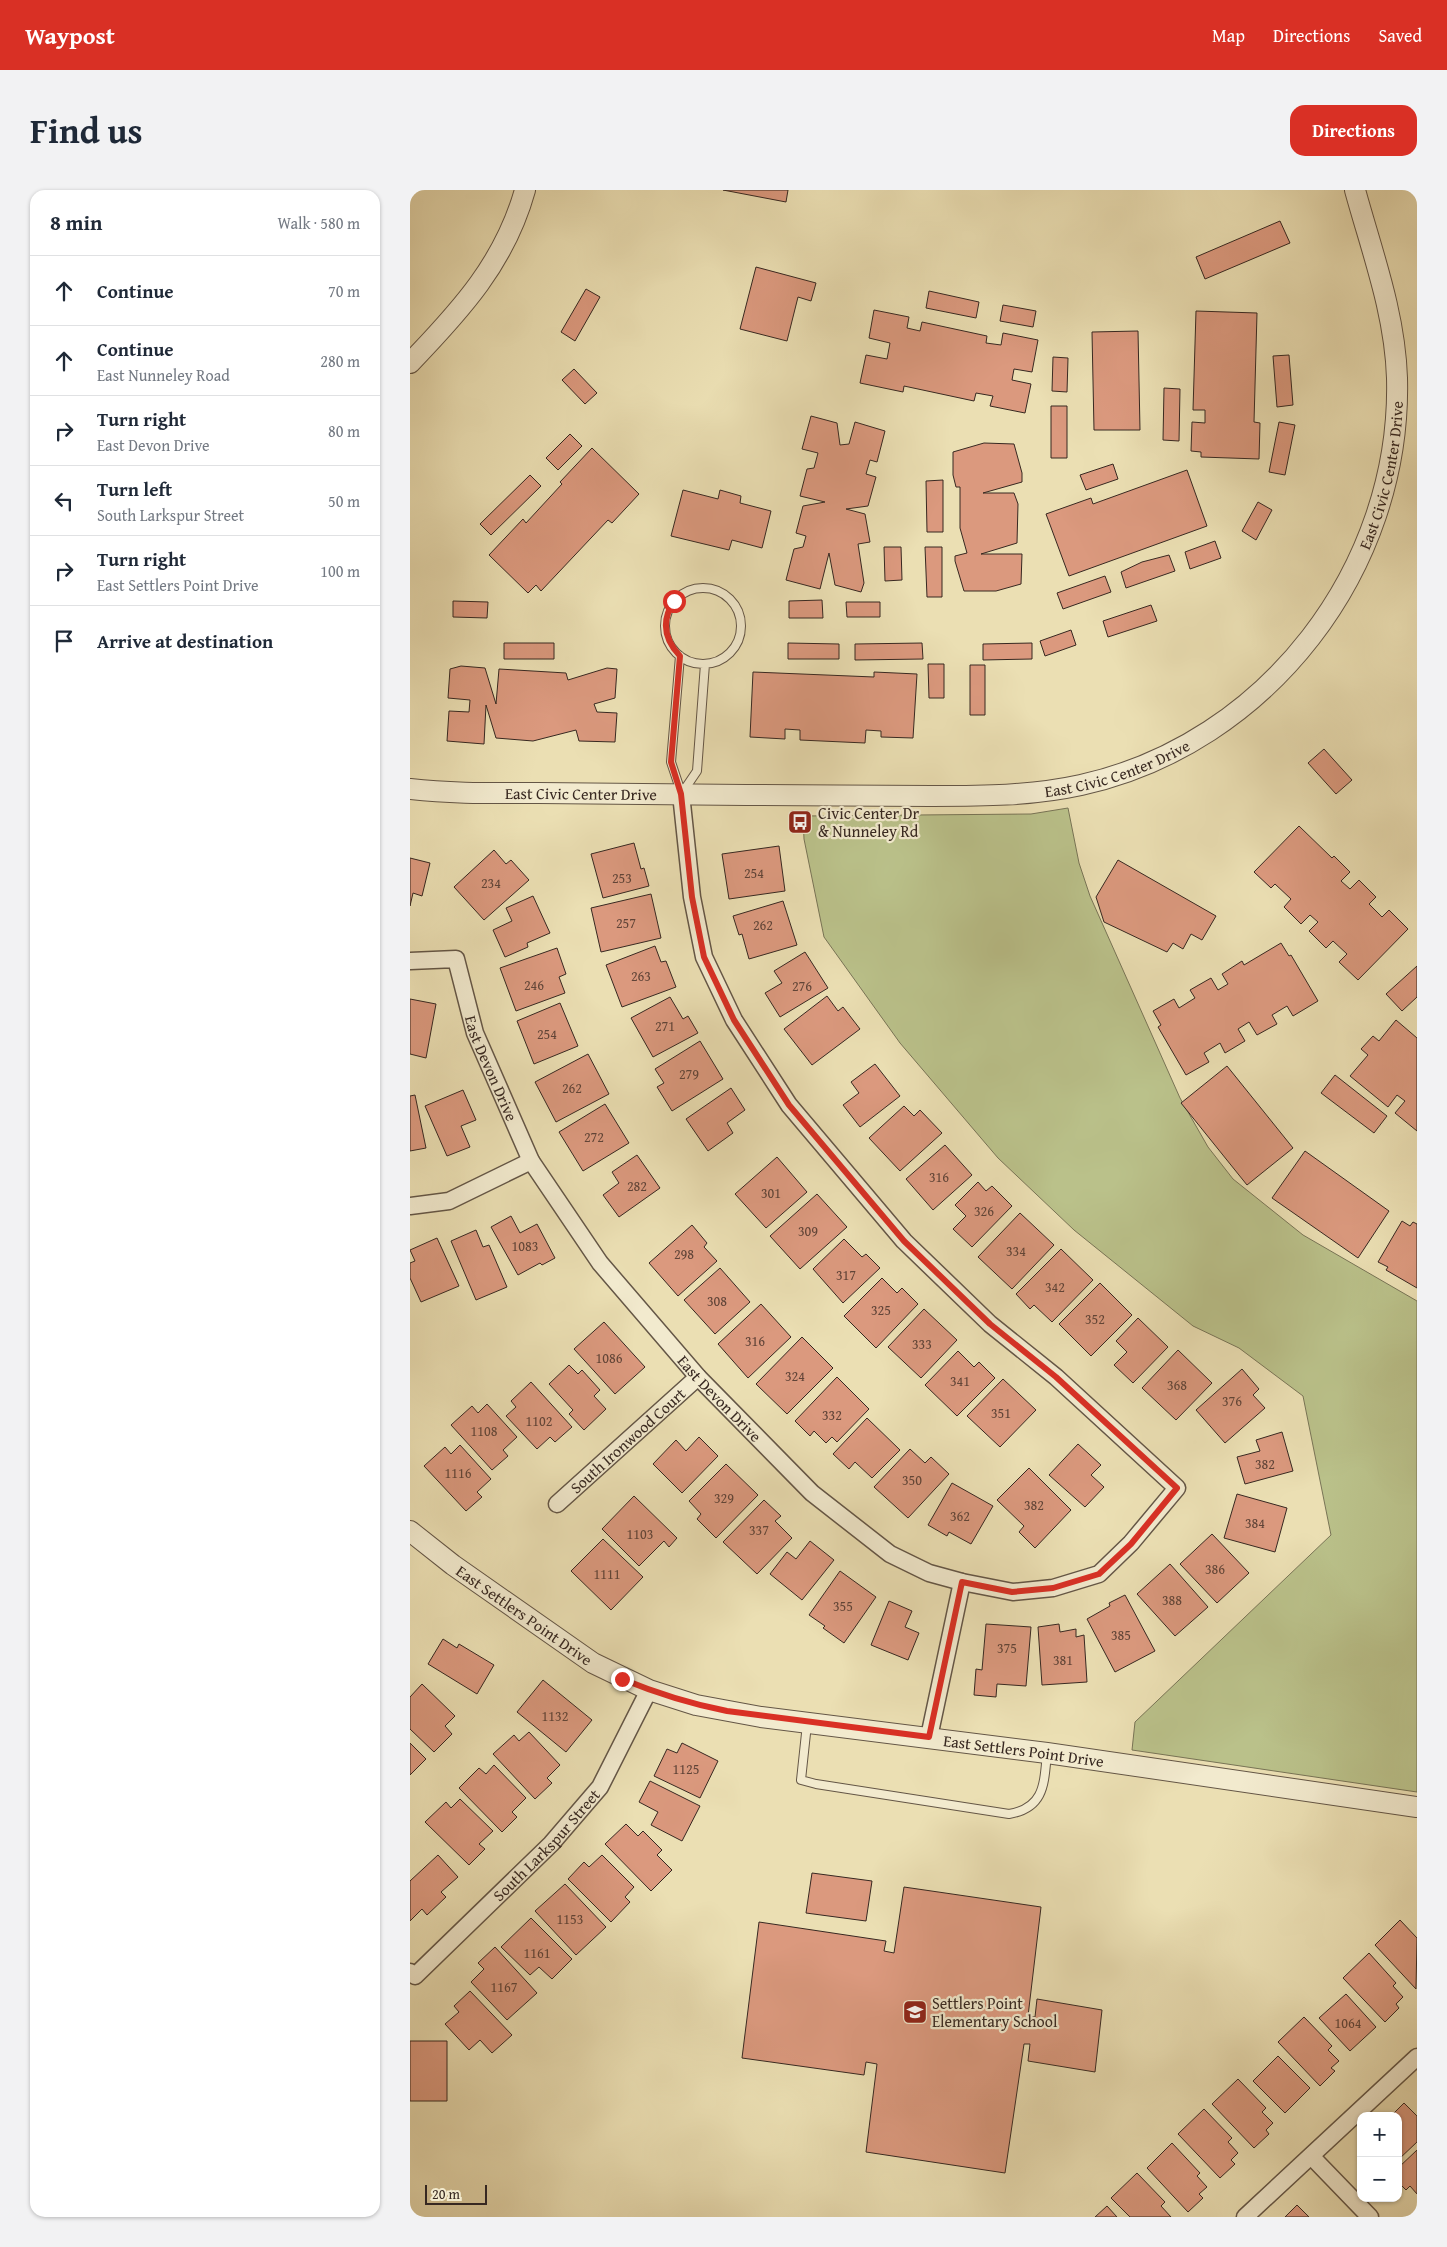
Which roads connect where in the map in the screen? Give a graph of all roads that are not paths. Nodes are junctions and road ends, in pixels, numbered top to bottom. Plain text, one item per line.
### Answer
1 (525, 190) edge
2 (1355, 190) edge
3 (410, 363) edge
4 (680, 656) junction
5 (705, 664) junction
6 (410, 789) edge
7 (681, 794) junction
8 (410, 960) edge
9 (532, 1161) junction
10 (410, 1206) edge
11 (698, 1377) junction
12 (556, 1504) dead end
13 (410, 1531) edge
14 (962, 1582) junction
15 (649, 1690) junction
16 (808, 1722) junction
17 (929, 1737) junction
18 (1047, 1753) junction
19 (1417, 1807) edge
20 (412, 1974) edge
21 (1417, 2057) edge
22 (1311, 2156) junction
23 (1245, 2217) edge
24 (1370, 2217) edge

1 - 3 street
2 - 7 street, East Civic Center Drive
4 - 5 lane
4 - 5 lane
4 - 7 lane
5 - 7 lane
6 - 7 street, East Civic Center Drive
7 - 14 street, East Devon Drive
8 - 9 street, East Devon Drive
9 - 10 street
9 - 11 street, East Devon Drive
11 - 12 street, South Ironwood Court
11 - 14 street, East Devon Drive
13 - 15 street, East Settlers Point Drive
14 - 17 street
15 - 16 street, East Settlers Point Drive
15 - 20 street, South Larkspur Street
16 - 17 street, East Settlers Point Drive
16 - 18 lane
17 - 18 street, East Settlers Point Drive
18 - 19 street, East Settlers Point Drive
21 - 22 street
22 - 23 street
22 - 24 street

